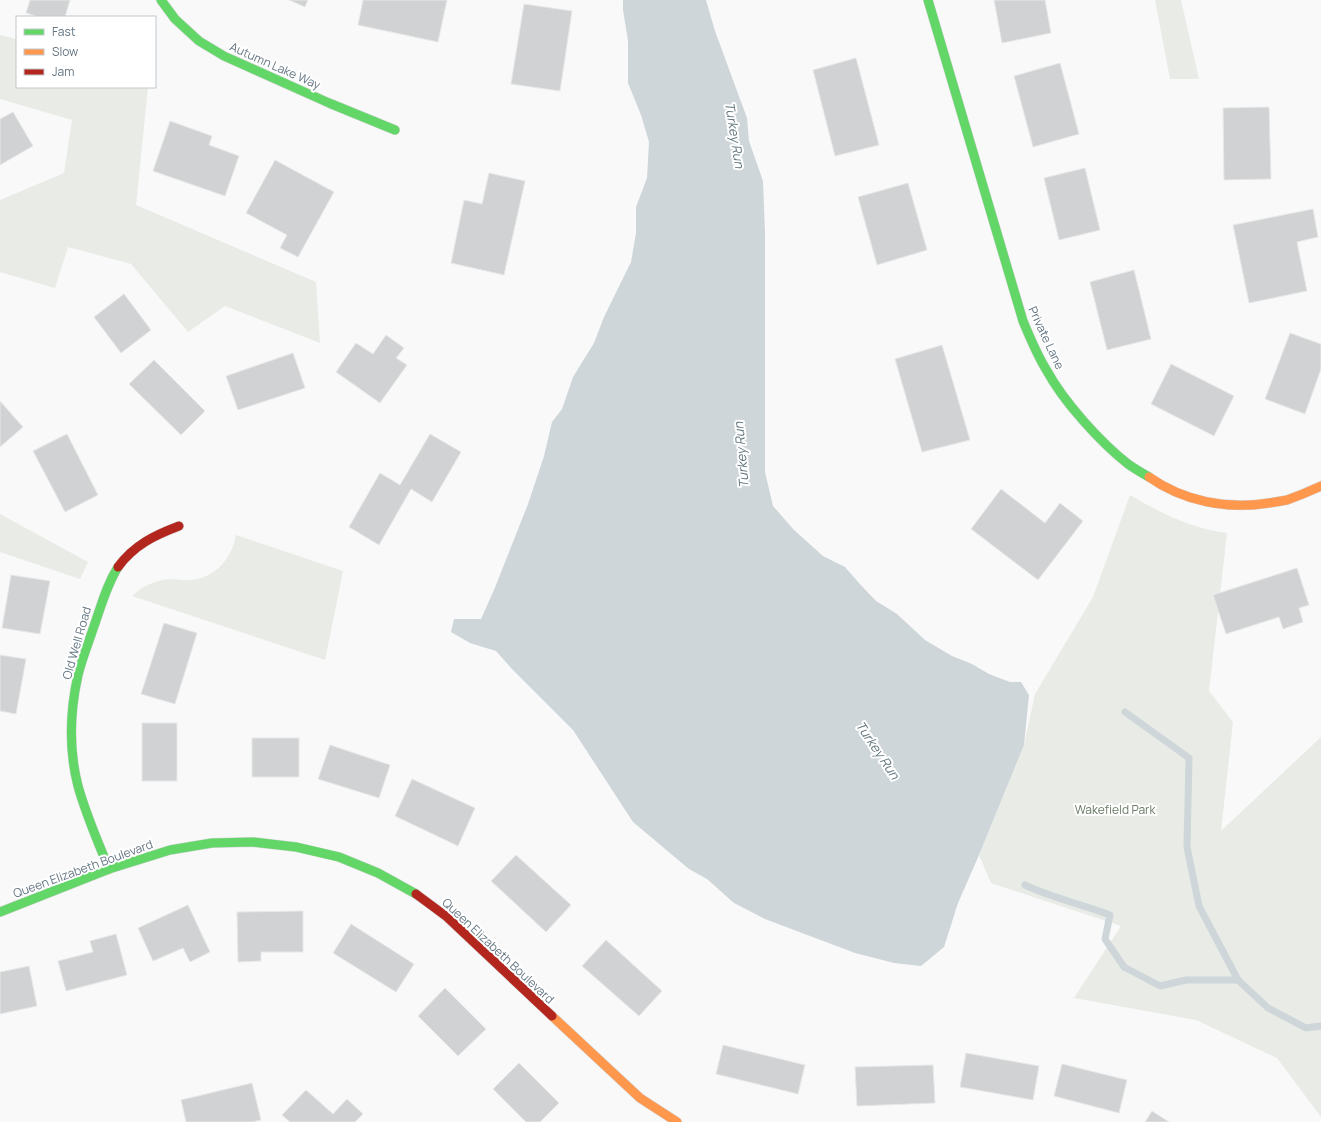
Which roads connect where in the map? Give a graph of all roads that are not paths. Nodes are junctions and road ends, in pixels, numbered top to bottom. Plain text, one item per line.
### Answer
1 (161, 0) edge
2 (928, 0) edge
3 (395, 130) dead end
4 (1321, 486) edge
5 (179, 526) dead end
6 (109, 870) junction
7 (0, 912) edge
8 (677, 1122) edge

1 - 3 street, Autumn Lake Way
2 - 4 street, Private Lane
5 - 6 street, Old Well Road
6 - 7 street, Queen Elizabeth Boulevard
6 - 8 street, Queen Elizabeth Boulevard

